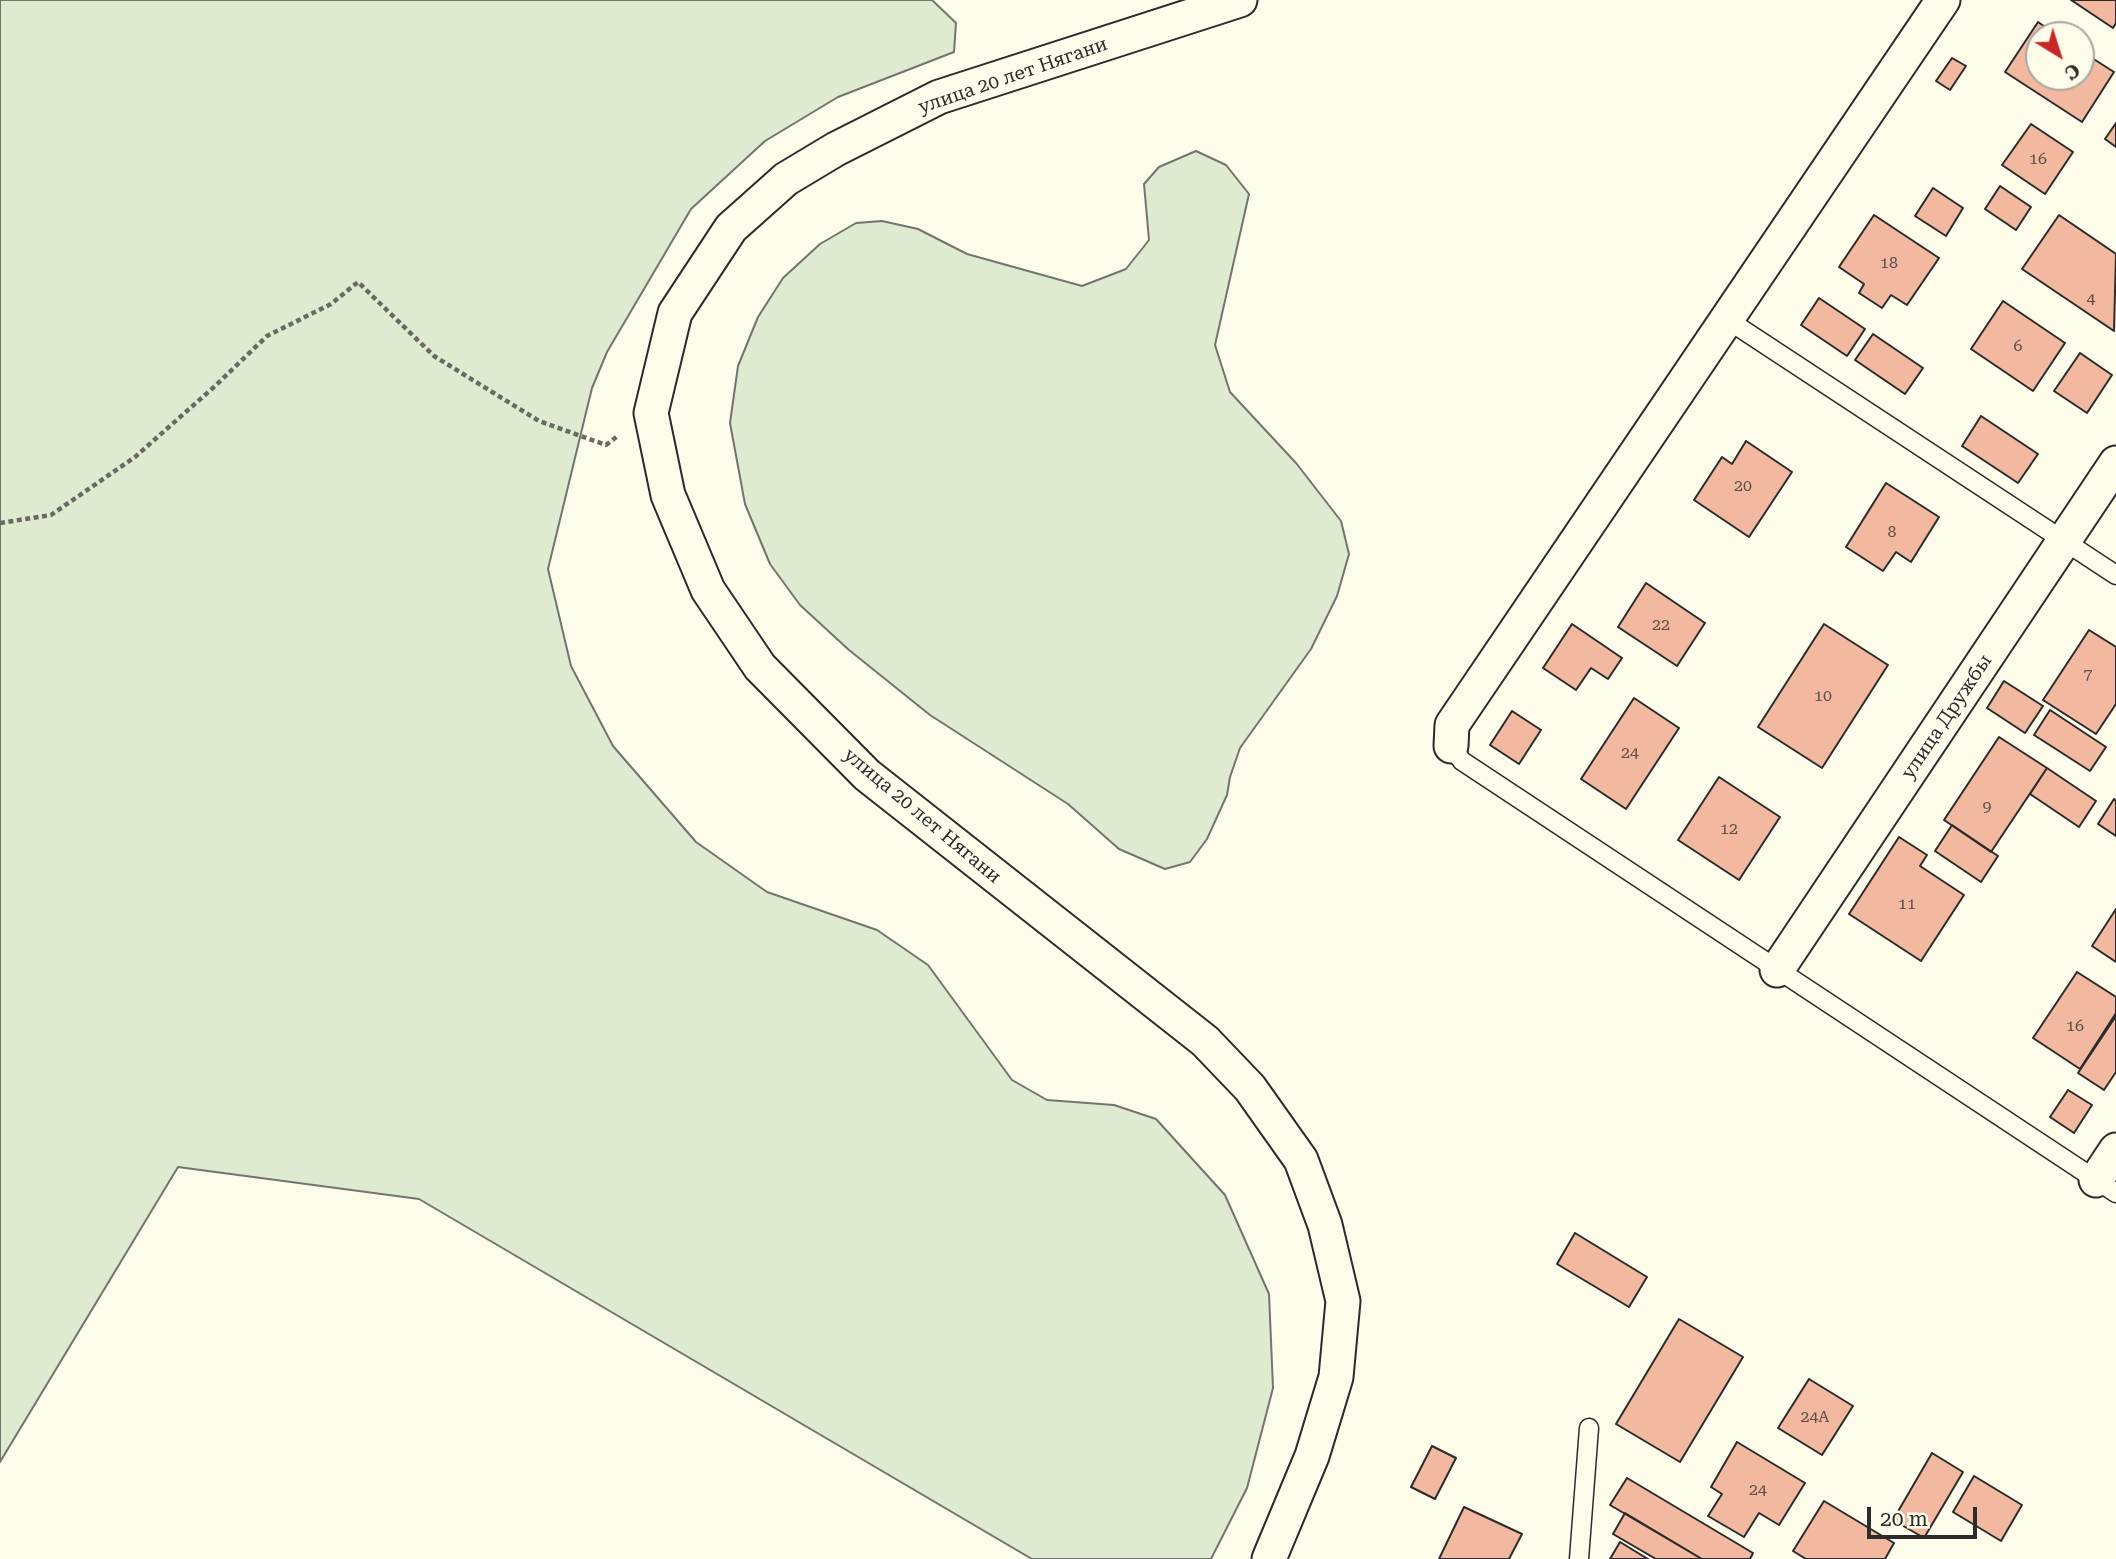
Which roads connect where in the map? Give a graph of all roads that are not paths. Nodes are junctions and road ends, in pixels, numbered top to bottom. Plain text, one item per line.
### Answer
1 (1240, 0) edge
2 (1943, 0) edge
3 (1728, 320) junction
4 (2116, 463) edge
5 (2065, 541) junction
6 (2116, 575) edge
7 (1451, 746) joint
8 (1777, 970) junction
9 (2116, 1150) edge
10 (2106, 1187) edge
11 (1589, 1428) dead end
12 (1269, 1559) edge
13 (1580, 1559) edge

1 - 12 street, улица 20 лет Нягани
2 - 3 street
3 - 5 lane
3 - 7 street
4 - 5 street, улица Дружбы
5 - 6 lane
5 - 8 street, улица Дружбы
7 - 8 lane
8 - 10 lane
9 - 10 street
11 - 13 lane

